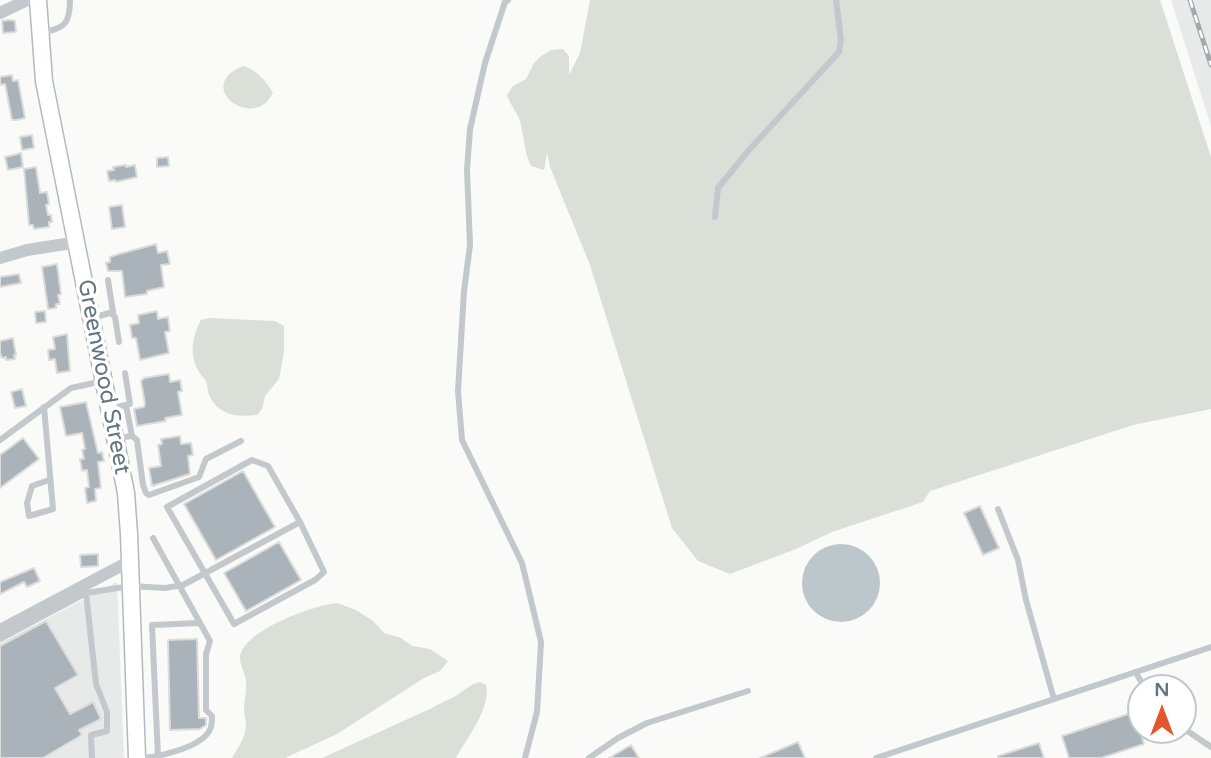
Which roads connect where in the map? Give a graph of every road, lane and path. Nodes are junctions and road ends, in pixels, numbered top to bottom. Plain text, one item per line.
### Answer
1 (27, 0) edge
2 (38, 0) edge
3 (70, 0) edge
4 (508, 0) edge
5 (836, 0) edge
6 (0, 13) edge
7 (39, 34) junction
8 (715, 217) dead end
9 (78, 242) junction
10 (0, 258) edge
11 (108, 280) dead end
12 (111, 313) junction
13 (92, 318) junction
14 (119, 342) dead end
15 (125, 373) dead end
16 (104, 381) junction
17 (126, 405) junction
18 (44, 407) junction
19 (110, 408) junction
20 (132, 436) junction
21 (116, 438) junction
22 (0, 440) edge
23 (241, 441) dead end
24 (50, 480) junction
25 (998, 509) dead end
26 (300, 522) junction
27 (153, 538) dead end
28 (130, 561) junction
29 (205, 573) junction
30 (130, 586) junction
31 (178, 586) junction
32 (86, 593) junction
33 (200, 623) junction
34 (0, 630) edge
35 (0, 639) edge
36 (1211, 647) edge
37 (1136, 673) joint
38 (747, 691) dead end
39 (1054, 699) junction
40 (158, 757) edge
41 (92, 758) edge
42 (137, 758) edge
43 (143, 758) edge
44 (525, 758) edge
45 (589, 758) edge
46 (876, 758) edge

1 - 6 street
2 - 7 main road, Greenwood Street
3 - 7 lane
4 - 44 lane
5 - 8 lane
7 - 9 main road, Greenwood Street
9 - 10 street
9 - 13 main road, Greenwood Street
11 - 12 lane
12 - 13 lane
12 - 14 lane
13 - 16 main road, Greenwood Street
15 - 17 lane
16 - 18 lane
16 - 19 main road, Greenwood Street
17 - 19 lane
17 - 20 lane
18 - 22 lane
18 - 24 lane
19 - 21 main road, Greenwood Street
20 - 21 lane
20 - 23 lane
21 - 28 main road, Greenwood Street
24 - 24 lane
25 - 39 lane
26 - 29 lane
26 - 29 lane
26 - 29 lane
27 - 31 lane
28 - 30 main road, Greenwood Street
28 - 34 street
29 - 31 lane
30 - 31 lane
30 - 32 lane
30 - 42 main road, Greenwood Street
31 - 33 lane
32 - 35 lane
32 - 41 lane
33 - 40 lane
33 - 40 lane
36 - 37 lane
37 - 39 lane
38 - 45 lane
39 - 46 lane
40 - 43 lane

